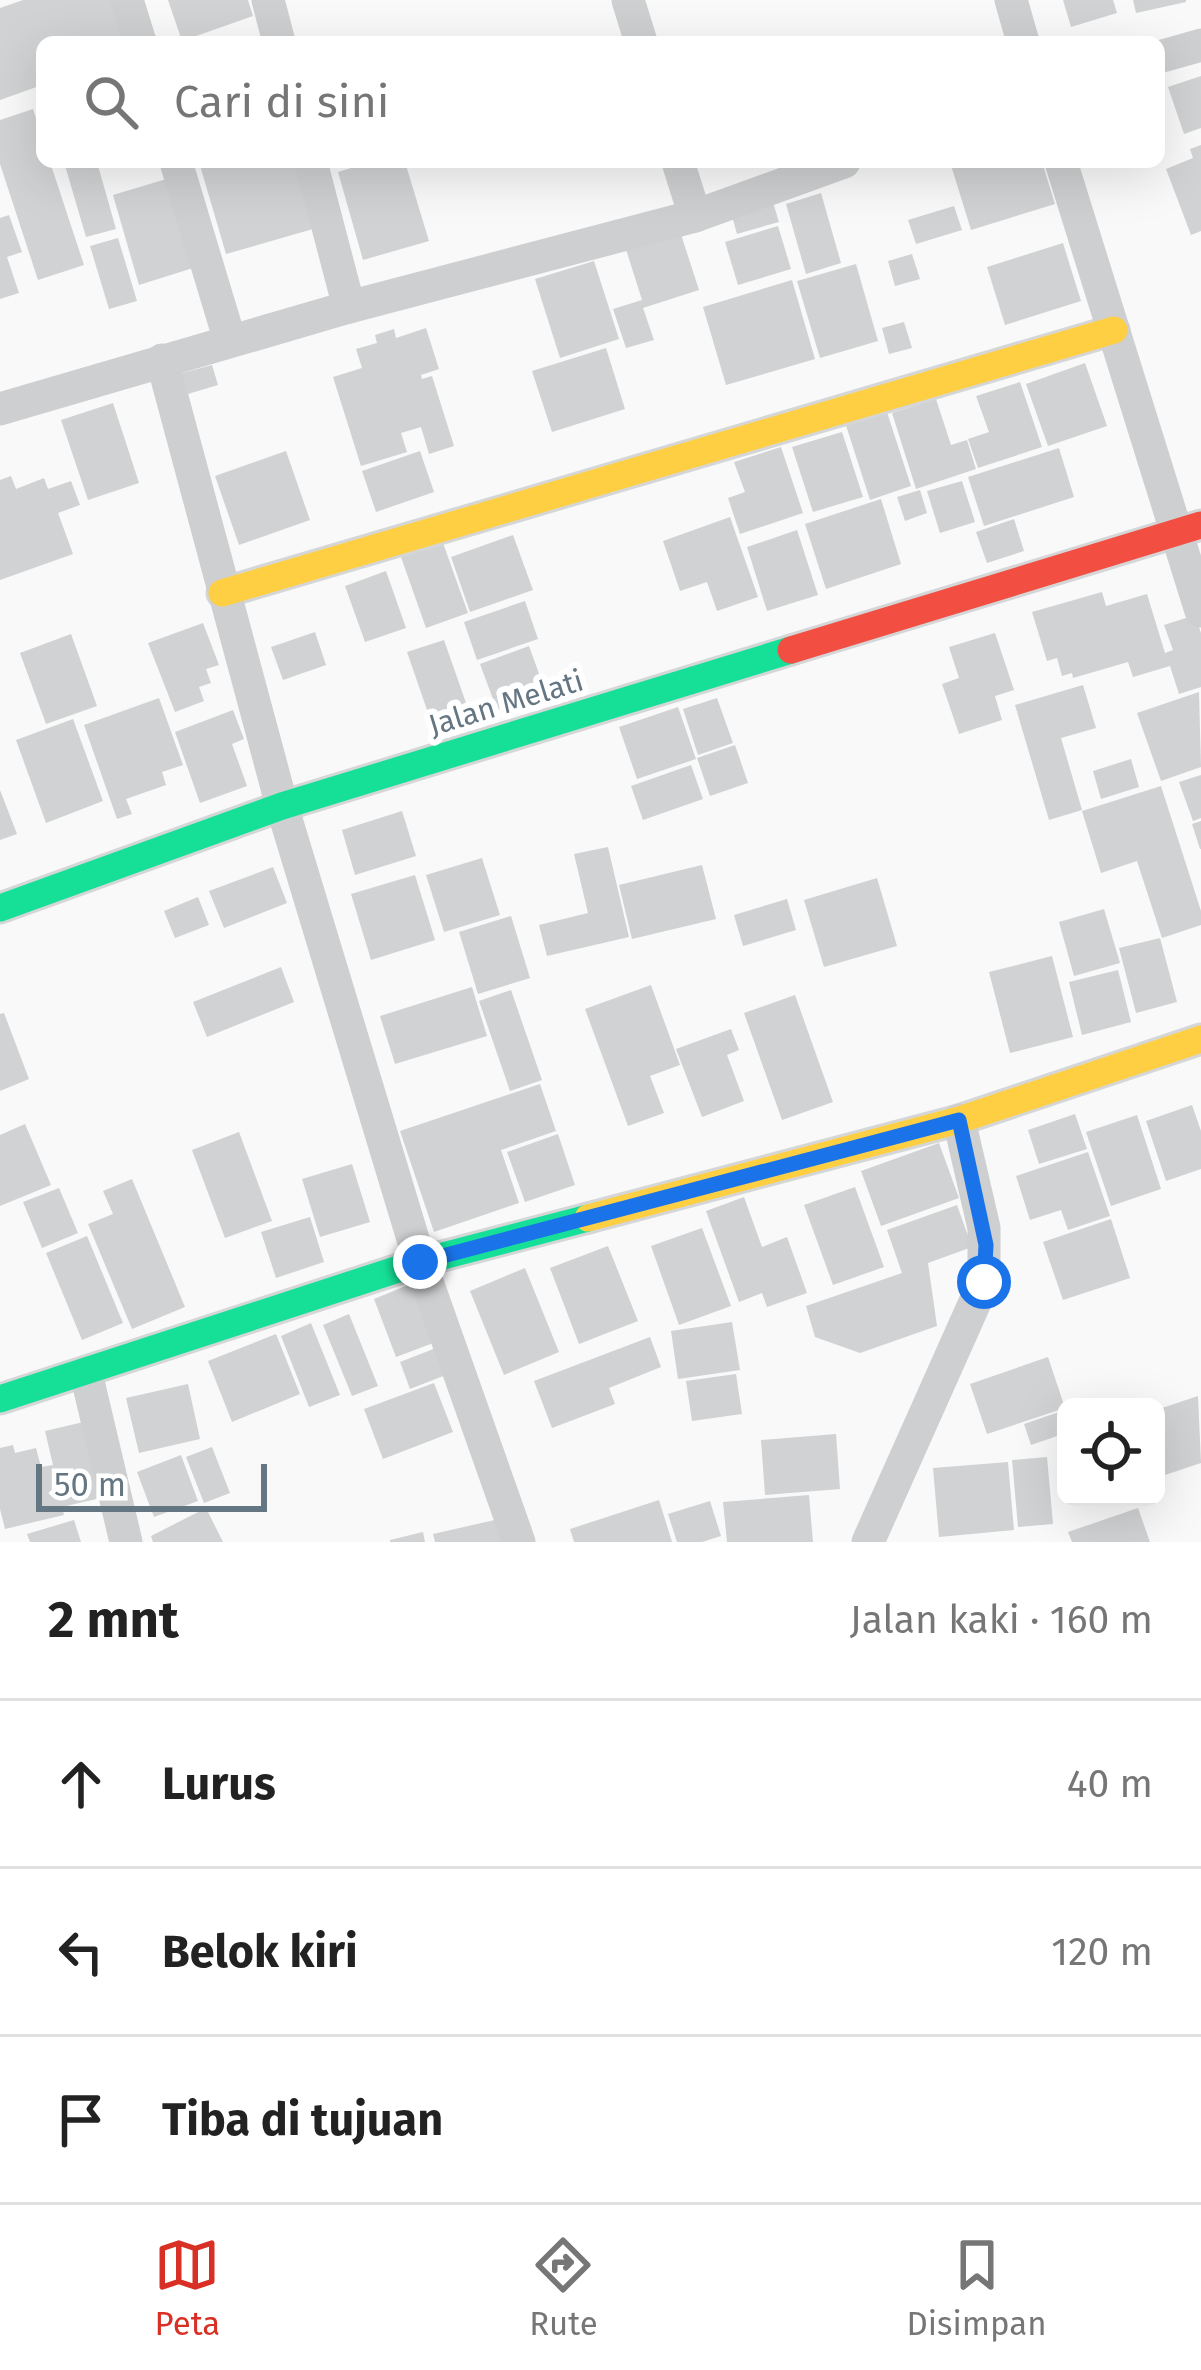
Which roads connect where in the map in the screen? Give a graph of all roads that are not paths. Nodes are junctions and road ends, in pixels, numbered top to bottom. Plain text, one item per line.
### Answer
1 (127, 0) edge
2 (268, 0) edge
3 (628, 0) edge
4 (1011, 0) edge
5 (138, 36) edge
6 (277, 36) edge
7 (639, 36) edge
8 (1022, 36) edge
9 (1201, 46) edge
10 (1165, 55) edge
11 (178, 168) edge
12 (313, 168) edge
13 (680, 168) edge
14 (827, 168) edge
15 (1063, 168) edge
16 (695, 216) junction
17 (349, 307) junction
18 (1114, 330) junction
19 (230, 341) junction
20 (162, 360) junction
21 (0, 409) edge
22 (1188, 529) edge
23 (222, 593) junction
24 (1201, 611) edge
25 (282, 806) junction
26 (0, 908) edge
27 (1201, 1039) edge
28 (959, 1120) junction
29 (420, 1262) junction
30 (86, 1373) junction
31 (0, 1399) edge
32 (126, 1542) edge
33 (519, 1542) edge
34 (868, 1542) edge

1 - 5 street
2 - 6 street
3 - 7 street
4 - 8 street
9 - 10 street
11 - 19 street
12 - 17 street
13 - 16 street
14 - 16 street
15 - 18 street
16 - 17 street
17 - 19 street
18 - 22 street
18 - 23 street
19 - 20 street
20 - 21 street
20 - 23 street
22 - 24 street
22 - 25 street, Jalan Melati
23 - 25 street
25 - 26 street, Jalan Melati
25 - 29 street
27 - 28 street
28 - 29 street
28 - 34 street
29 - 30 street
29 - 33 street
30 - 31 street
30 - 32 street

